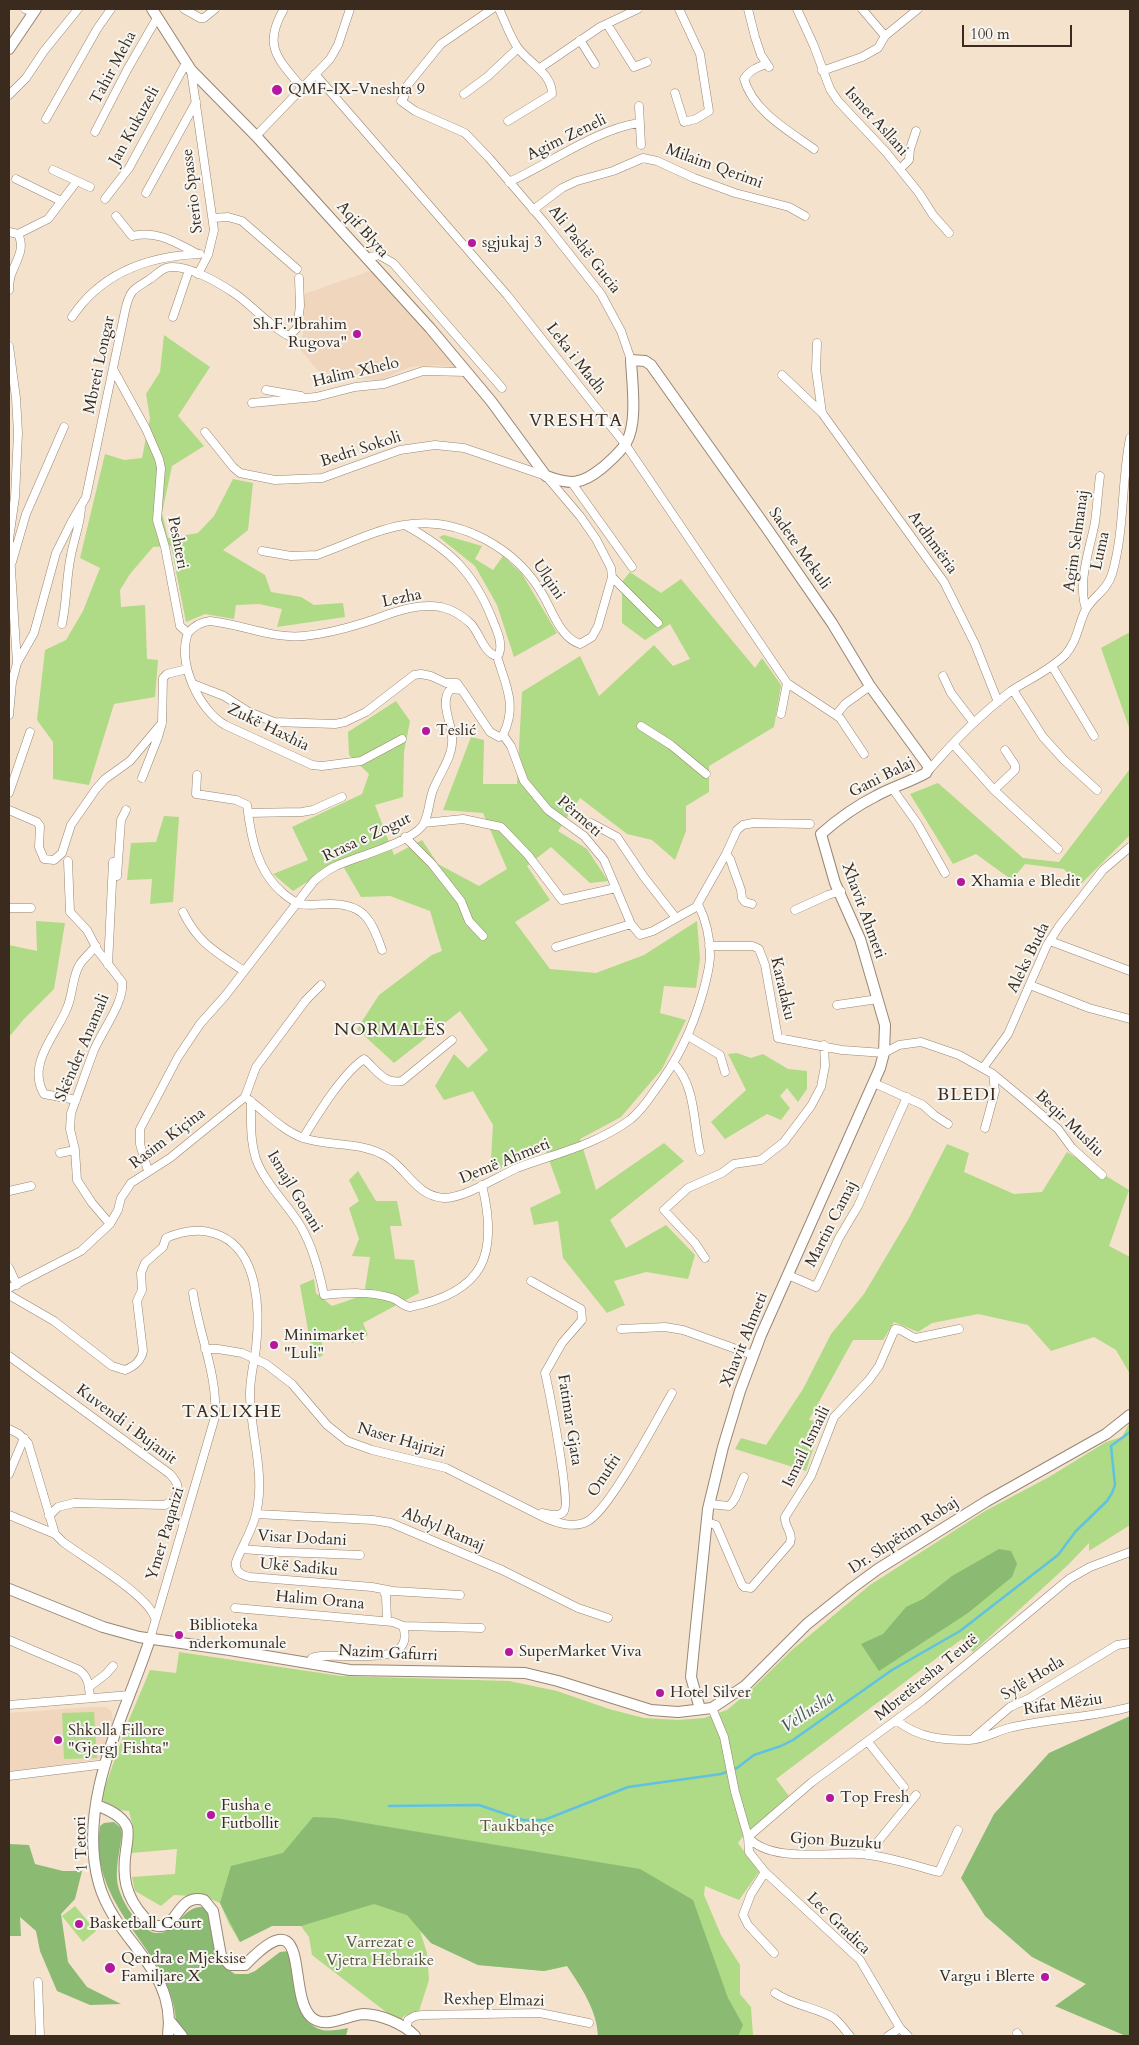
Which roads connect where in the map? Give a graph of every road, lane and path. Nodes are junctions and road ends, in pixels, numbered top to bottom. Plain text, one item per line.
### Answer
1 (78, 9) edge
2 (111, 9) edge
3 (152, 9) edge
4 (184, 9) edge
5 (215, 9) edge
6 (284, 9) edge
7 (350, 9) edge
8 (492, 9) edge
9 (499, 9) edge
10 (638, 9) edge
11 (679, 9) edge
12 (748, 9) edge
13 (798, 9) edge
14 (862, 9) edge
15 (918, 9) edge
16 (31, 10) edge
17 (157, 18) junction
18 (607, 24) junction
19 (885, 36) junction
20 (580, 40) junction
21 (518, 48) junction
22 (9, 49) edge
23 (647, 62) dead end
24 (595, 64) dead end
25 (188, 67) junction
26 (540, 68) junction
27 (822, 71) junction
28 (315, 74) junction
29 (302, 88) junction
30 (675, 93) dead end
31 (464, 94) dead end
32 (9, 95) edge
33 (196, 102) junction
34 (638, 106) dead end
35 (46, 119) dead end
36 (508, 121) dead end
37 (639, 123) junction
38 (916, 131) dead end
39 (95, 132) dead end
40 (256, 136) junction
41 (641, 145) dead end
42 (814, 149) dead end
43 (900, 169) junction
44 (53, 170) dead end
45 (16, 179) dead end
46 (77, 181) junction
47 (510, 182) junction
48 (90, 187) dead end
49 (146, 193) dead end
50 (105, 199) dead end
51 (62, 201) junction
52 (533, 210) junction
53 (116, 216) dead end
54 (805, 216) dead end
55 (213, 218) junction
56 (9, 232) edge
57 (949, 233) dead end
58 (18, 234) junction
59 (204, 255) junction
60 (368, 258) junction
61 (166, 268) junction
62 (296, 269) dead end
63 (189, 270) junction
64 (198, 274) junction
65 (300, 278) dead end
66 (9, 290) edge
67 (72, 316) dead end
68 (173, 317) dead end
69 (817, 343) dead end
70 (9, 346) edge
71 (630, 360) junction
72 (113, 369) junction
73 (467, 372) junction
74 (782, 375) dead end
75 (14, 386) junction
76 (502, 388) dead end
77 (266, 390) dead end
78 (9, 395) edge
79 (316, 397) junction
80 (252, 403) dead end
81 (822, 412) junction
82 (64, 427) dead end
83 (205, 432) dead end
84 (1130, 438) edge
85 (625, 444) junction
86 (546, 476) junction
87 (1100, 476) dead end
88 (572, 483) junction
89 (81, 507) junction
90 (1130, 520) edge
91 (1122, 521) junction
92 (425, 523) junction
93 (404, 525) junction
94 (424, 536) junction
95 (262, 551) dead end
96 (11, 564) junction
97 (632, 567) dead end
98 (612, 577) junction
99 (1086, 609) junction
100 (658, 623) dead end
101 (62, 624) dead end
102 (188, 633) junction
103 (497, 656) junction
104 (17, 663) junction
105 (1052, 666) junction
106 (187, 668) junction
107 (943, 676) dead end
108 (788, 683) junction
109 (193, 684) junction
110 (870, 686) junction
111 (462, 690) junction
112 (1013, 690) junction
113 (998, 702) junction
114 (781, 714) dead end
115 (9, 715) edge
116 (836, 715) junction
117 (162, 723) junction
118 (974, 723) junction
119 (641, 726) dead end
120 (30, 732) dead end
121 (503, 735) junction
122 (1094, 736) dead end
123 (402, 739) dead end
124 (953, 744) junction
125 (1005, 750) dead end
126 (864, 754) dead end
127 (929, 770) junction
128 (706, 774) dead end
129 (197, 775) dead end
130 (142, 778) dead end
131 (892, 788) junction
132 (994, 790) junction
133 (1097, 790) dead end
134 (9, 793) edge
135 (342, 797) dead end
136 (9, 810) edge
137 (126, 810) dead end
138 (248, 813) junction
139 (424, 823) junction
140 (591, 823) dead end
141 (810, 824) dead end
142 (821, 834) joint
143 (405, 837) junction
144 (1130, 847) edge
145 (1058, 849) dead end
146 (726, 854) junction
147 (68, 860) dead end
148 (113, 862) dead end
149 (945, 873) dead end
150 (616, 888) junction
151 (840, 891) junction
152 (113, 895) junction
153 (298, 904) junction
154 (698, 904) junction
155 (752, 904) dead end
156 (9, 908) edge
157 (31, 908) dead end
158 (795, 910) dead end
159 (183, 912) dead end
160 (676, 918) junction
161 (631, 924) junction
162 (483, 936) dead end
163 (1050, 941) junction
164 (96, 946) junction
165 (709, 946) junction
166 (556, 948) dead end
167 (382, 950) dead end
168 (108, 966) junction
169 (244, 971) junction
170 (1130, 971) edge
171 (321, 985) dead end
172 (1030, 985) junction
173 (878, 999) junction
174 (837, 1005) dead end
175 (1130, 1019) edge
176 (688, 1036) junction
177 (452, 1040) dead end
178 (824, 1045) junction
179 (884, 1053) junction
180 (673, 1063) junction
181 (984, 1068) junction
182 (725, 1072) dead end
183 (993, 1074) junction
184 (874, 1083) junction
185 (907, 1097) junction
186 (248, 1099) junction
187 (76, 1100) junction
188 (948, 1124) dead end
189 (985, 1128) dead end
190 (303, 1138) junction
191 (74, 1150) junction
192 (700, 1150) dead end
193 (60, 1153) dead end
194 (148, 1171) junction
195 (1102, 1175) dead end
196 (482, 1185) junction
197 (32, 1186) dead end
198 (9, 1191) edge
199 (110, 1224) junction
200 (705, 1258) dead end
201 (9, 1268) edge
202 (788, 1275) junction
203 (530, 1281) dead end
204 (17, 1285) junction
205 (9, 1288) edge
206 (193, 1293) dead end
207 (9, 1295) edge
208 (621, 1329) dead end
209 (959, 1329) dead end
210 (205, 1349) junction
211 (753, 1355) junction
212 (9, 1356) edge
213 (254, 1357) junction
214 (672, 1393) dead end
215 (1130, 1415) edge
216 (9, 1429) edge
217 (24, 1438) junction
218 (9, 1474) edge
219 (744, 1477) dead end
220 (710, 1504) junction
221 (533, 1511) junction
222 (256, 1514) junction
223 (9, 1515) edge
224 (49, 1516) junction
225 (707, 1522) junction
226 (55, 1534) junction
227 (242, 1549) junction
228 (1130, 1552) edge
229 (360, 1555) dead end
230 (9, 1590) edge
231 (383, 1590) junction
232 (460, 1595) dead end
233 (234, 1608) dead end
234 (155, 1618) junction
235 (608, 1618) dead end
236 (387, 1621) junction
237 (403, 1626) junction
238 (481, 1628) dead end
239 (150, 1639) junction
240 (9, 1640) edge
241 (1130, 1643) edge
242 (310, 1662) junction
243 (113, 1666) dead end
244 (89, 1687) junction
245 (130, 1695) junction
246 (90, 1698) junction
247 (9, 1705) edge
248 (1130, 1707) edge
249 (712, 1708) junction
250 (700, 1709) junction
251 (897, 1721) junction
252 (972, 1740) junction
253 (868, 1742) junction
254 (106, 1764) junction
255 (9, 1776) edge
256 (904, 1787) dead end
257 (916, 1795) dead end
258 (96, 1805) junction
259 (958, 1830) dead end
260 (748, 1837) junction
261 (867, 1855) junction
262 (765, 1872) junction
263 (774, 1953) dead end
264 (38, 1982) dead end
265 (774, 1993) dead end
266 (169, 2020) junction
267 (589, 2023) dead end
268 (406, 2028) junction
269 (900, 2028) junction
270 (40, 2036) edge
271 (168, 2036) edge
272 (182, 2036) edge
273 (415, 2036) edge
274 (850, 2036) edge
275 (888, 2036) edge
276 (908, 2036) edge

1 - 32 street
2 - 35 street
3 - 17 street, Aqif Blyta
4 - 5 street
6 - 29 street
7 - 28 street
8 - 47 street, Ali Pashë Gucia
9 - 21 street
10 - 18 street
11 - 30 street
12 - 42 street
13 - 27 street, Ismet Asllani
14 - 19 street
15 - 19 street
16 - 22 street
17 - 25 street, Aqif Blyta
17 - 39 street, Tahir Meha
18 - 20 street
18 - 23 street
19 - 27 street
20 - 24 street
20 - 26 street
21 - 26 street
21 - 31 street
25 - 33 street, Sterio Spasse
25 - 40 street, Aqif Blyta
25 - 50 street, Jan Kukuzeli
26 - 36 street
27 - 43 street, Ismet Asllani
28 - 29 street
28 - 85 street, Leka i Madh
29 - 40 street
33 - 49 street, Sterio Spasse
33 - 55 street, Sterio Spasse
34 - 37 street
37 - 41 street
37 - 47 street, Agim Zeneli
38 - 43 street, Ismet Asllani
40 - 60 street, Aqif Blyta
43 - 57 street, Ismet Asllani
44 - 46 street
45 - 51 street
46 - 48 street
46 - 51 street
47 - 52 street, Ali Pashë Gucia
51 - 58 street
52 - 54 street, Milaim Qerimi
52 - 71 street, Ali Pashë Gucia
53 - 59 street
55 - 59 street, Sterio Spasse
55 - 62 street
56 - 58 street
58 - 66 street
59 - 61 street, Mbreti Longar
59 - 64 street, Sterio Spasse
59 - 67 street
60 - 73 street, Aqif Blyta
60 - 76 street
61 - 63 street
61 - 72 street, Mbreti Longar
63 - 64 street
63 - 68 street
64 - 65 street
69 - 81 street, Ardhmëria
70 - 75 street
71 - 85 street, Ali Pashë Gucia
71 - 110 street, Sadete Mekuli
72 - 89 street, Mbreti Longar
72 - 102 street, Peshteri
73 - 79 street, Halim Xhelo
73 - 86 street, Aqif Blyta
74 - 81 street, Ardhmëria
75 - 78 street
75 - 96 street
77 - 79 street
79 - 80 street, Halim Xhelo
81 - 113 street, Ardhmëria
82 - 96 street
83 - 86 street, Bedri Sokoli
84 - 91 street, Luma
85 - 88 street, Ali Pashë Gucia
85 - 108 street, Leka i Madh
86 - 88 street
86 - 98 street
87 - 99 street, Agim Selmanaj
88 - 97 street
89 - 101 street, Mbreti Longar
89 - 104 street, Mbreti Longar
90 - 91 street, Luma
91 - 99 street, Luma
92 - 93 street, Ulqini
92 - 94 street
92 - 98 street, Ulqini
93 - 94 street
93 - 95 street, Ulqini
94 - 103 street
96 - 104 street
98 - 100 street
99 - 105 street, Gani Balaj
102 - 103 street, Lezha
102 - 106 street
103 - 121 street
104 - 115 street
105 - 112 street, Gani Balaj
105 - 122 street
106 - 109 street
106 - 117 street
107 - 118 street
108 - 114 street
108 - 116 street, Leka i Madh
109 - 111 street
109 - 123 street, Zukë Haxhia
110 - 116 street
110 - 127 street, Sadete Mekuli
111 - 121 street
111 - 139 street, Rrasa e Zogut
112 - 113 street, Gani Balaj
112 - 133 street
113 - 118 street, Gani Balaj
116 - 126 street, Leka i Madh
117 - 130 street
117 - 136 street
118 - 124 street, Gani Balaj
119 - 128 street
120 - 134 street
121 - 150 street, Përmeti
124 - 127 street, Gani Balaj
124 - 132 street
125 - 132 street
127 - 131 street, Gani Balaj
129 - 138 street
131 - 142 street, Gani Balaj
131 - 149 street
132 - 145 street
135 - 138 street
137 - 152 street
138 - 153 street
139 - 143 street, Rrasa e Zogut
139 - 150 street
140 - 160 street
141 - 146 street
142 - 151 street, Xhavit Ahmeti
143 - 153 street, Rrasa e Zogut
143 - 162 street
144 - 163 street, Aleks Buda
146 - 154 street
146 - 155 street
147 - 164 street, Skënder Anamali
148 - 152 street
150 - 161 street, Përmeti
151 - 158 street
151 - 173 street, Xhavit Ahmeti
152 - 168 street
153 - 167 street
153 - 169 street, Rrasa e Zogut
154 - 160 street
154 - 165 street, Demë Ahmeti
156 - 157 street
159 - 169 street
160 - 161 street
161 - 166 street
163 - 170 street
163 - 172 street, Aleks Buda
164 - 168 street, Skënder Anamali
164 - 187 street
165 - 176 street, Demë Ahmeti
165 - 178 street, Karadaku
168 - 187 street, Skënder Anamali
169 - 194 street, Rrasa e Zogut
171 - 186 street
172 - 175 street
172 - 181 street, Aleks Buda
173 - 174 street
173 - 179 street, Xhavit Ahmeti
176 - 180 street, Demë Ahmeti
176 - 182 street
177 - 190 street
178 - 179 street, Karadaku
178 - 200 street
179 - 181 street, Beqir Musliu
179 - 184 street, Xhavit Ahmeti
180 - 192 street
180 - 196 street, Demë Ahmeti
181 - 183 street, Beqir Musliu
183 - 189 street
183 - 195 street, Beqir Musliu
184 - 185 street
184 - 202 street, Xhavit Ahmeti
185 - 188 street
185 - 202 street, Martin Camaj
186 - 190 street, Demë Ahmeti
186 - 194 street, Rasim Kiçina
186 - 196 street, Ismajl Gorani
187 - 191 street, Skënder Anamali
190 - 196 street, Demë Ahmeti
191 - 193 street
191 - 199 street, Skënder Anamali
194 - 199 street, Rasim Kiçina
197 - 198 street
199 - 204 street, Rasim Kiçina
201 - 204 street
202 - 211 street, Xhavit Ahmeti
203 - 221 street, Fatimar Gjata
204 - 205 street, Rasim Kiçina
206 - 210 street, Ymer Paqarizi
207 - 213 street, Ukë Sadiku
208 - 211 street
209 - 225 street, Ismail Ismaili
210 - 213 street
210 - 234 street, Ymer Paqarizi
211 - 220 street, Xhavit Ahmeti
212 - 224 street, Kuvendi i Bujanit
213 - 221 street, Naser Hajrizi
213 - 222 street, Ukë Sadiku
214 - 221 street, Onufri
215 - 249 street, Dr. Shpëtim Robaj
216 - 217 street
217 - 218 street
217 - 224 street
219 - 220 street
220 - 225 street, Xhavit Ahmeti
222 - 227 street, Ukë Sadiku
222 - 235 street, Abdyl Ramaj
223 - 226 street
224 - 226 street
225 - 250 street, Xhavit Ahmeti
226 - 234 street
227 - 229 street, Visar Dodani
227 - 231 street, Ukë Sadiku
228 - 251 street, Mbretëresha Teutë
230 - 239 street, Nazim Gafurri
231 - 232 street, Ukë Sadiku
231 - 236 street
233 - 236 street, Halim Orana
234 - 239 street, Ymer Paqarizi
236 - 237 street, Halim Orana
237 - 238 street, Halim Orana
237 - 242 street
239 - 242 street, Nazim Gafurri
239 - 245 street, 1 Tetori
240 - 244 street
241 - 252 street, Sylë Hotla
242 - 250 street, Nazim Gafurri
243 - 244 street
244 - 246 street
245 - 246 street
245 - 254 street, 1 Tetori
246 - 247 street
248 - 252 street, Rifat Mëziu
249 - 250 street, Nazim Gafurri
249 - 260 street, Lec Gradica
251 - 252 street
251 - 253 street, Mbretëresha Teutë
253 - 256 street
253 - 260 street, Mbretëresha Teutë
254 - 255 street
254 - 258 street, 1 Tetori
257 - 261 street
258 - 266 street, 1 Tetori
258 - 268 street
259 - 261 street, Gjon Buzuku
260 - 261 street, Gjon Buzuku
260 - 262 street, Lec Gradica
262 - 263 street
262 - 269 street, Lec Gradica
264 - 270 street
265 - 274 street
266 - 271 street, 1 Tetori
266 - 272 street
267 - 268 street, Rexhep Elmazi
268 - 273 street
269 - 275 street
269 - 276 street, Lec Gradica

